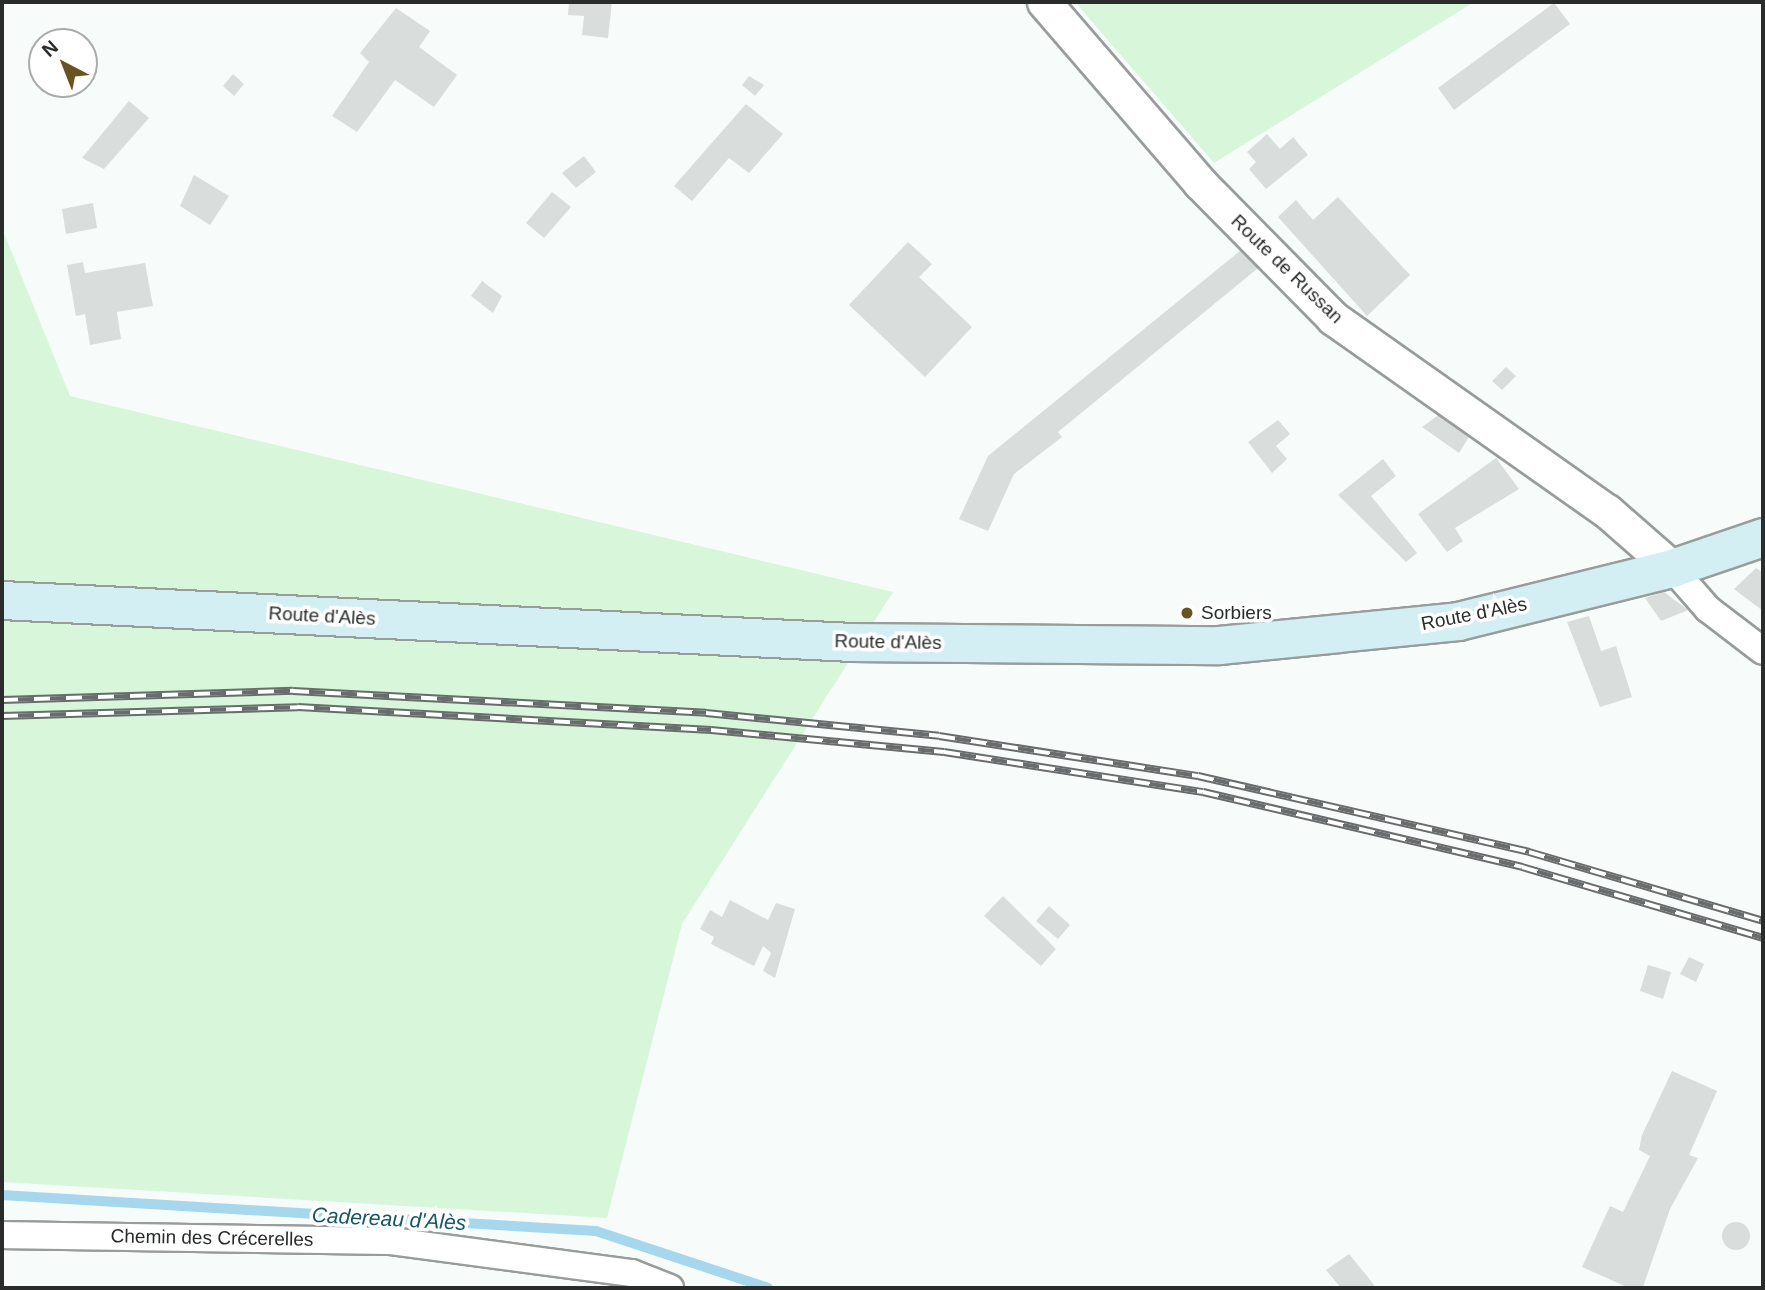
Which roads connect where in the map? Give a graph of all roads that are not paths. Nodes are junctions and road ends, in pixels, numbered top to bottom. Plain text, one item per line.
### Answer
1 (1044, 2) edge
2 (1763, 537) edge
3 (1672, 568) junction
4 (2, 600) edge
5 (1763, 651) edge
6 (2, 1235) edge
7 (670, 1288) edge

1 - 3 street, Route de Russan
2 - 3 main road, Route d'Alès
3 - 4 main road, Route d'Alès
3 - 5 street
6 - 7 street, Chemin des Crécerelles

